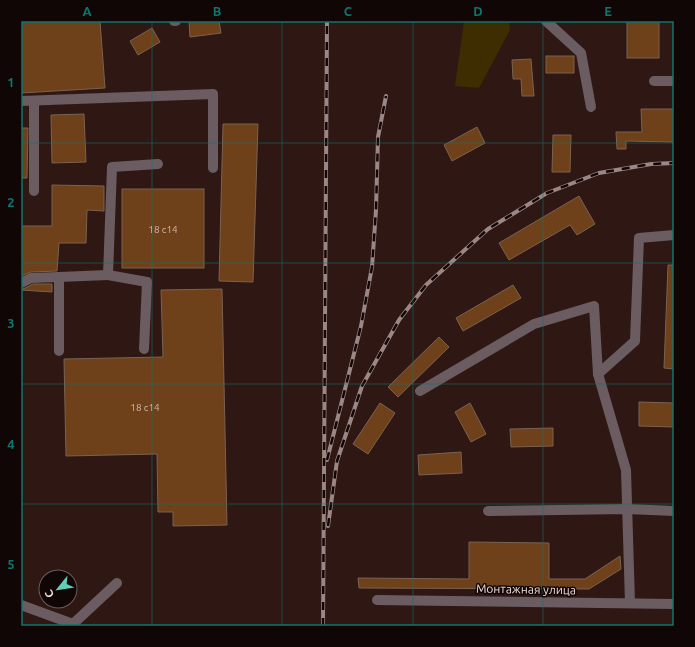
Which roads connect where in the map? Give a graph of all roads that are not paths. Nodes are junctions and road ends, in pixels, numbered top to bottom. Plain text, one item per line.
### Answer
1 (546, 21) edge
2 (654, 81) dead end
3 (674, 81) edge
4 (21, 101) edge
5 (34, 101) junction
6 (591, 107) dead end
7 (158, 164) dead end
8 (213, 168) dead end
9 (34, 191) dead end
10 (674, 235) edge
11 (108, 275) junction
12 (59, 278) junction
13 (21, 283) edge
14 (144, 349) dead end
15 (59, 351) dead end
16 (598, 374) junction
17 (420, 391) dead end
18 (627, 509) junction
19 (488, 511) dead end
20 (674, 511) edge
21 (117, 583) dead end
22 (377, 600) dead end
23 (630, 603) junction
24 (674, 604) edge
25 (21, 605) edge

1 - 6 street
2 - 3 street
4 - 5 street
5 - 8 street
5 - 9 street
7 - 11 street
10 - 16 street
11 - 12 street
11 - 14 street
12 - 13 street
12 - 15 street
16 - 17 street
16 - 18 street
18 - 19 street
18 - 20 street
18 - 23 street
21 - 25 street
22 - 23 street, Монтажная улица
23 - 24 street, Монтажная улица

